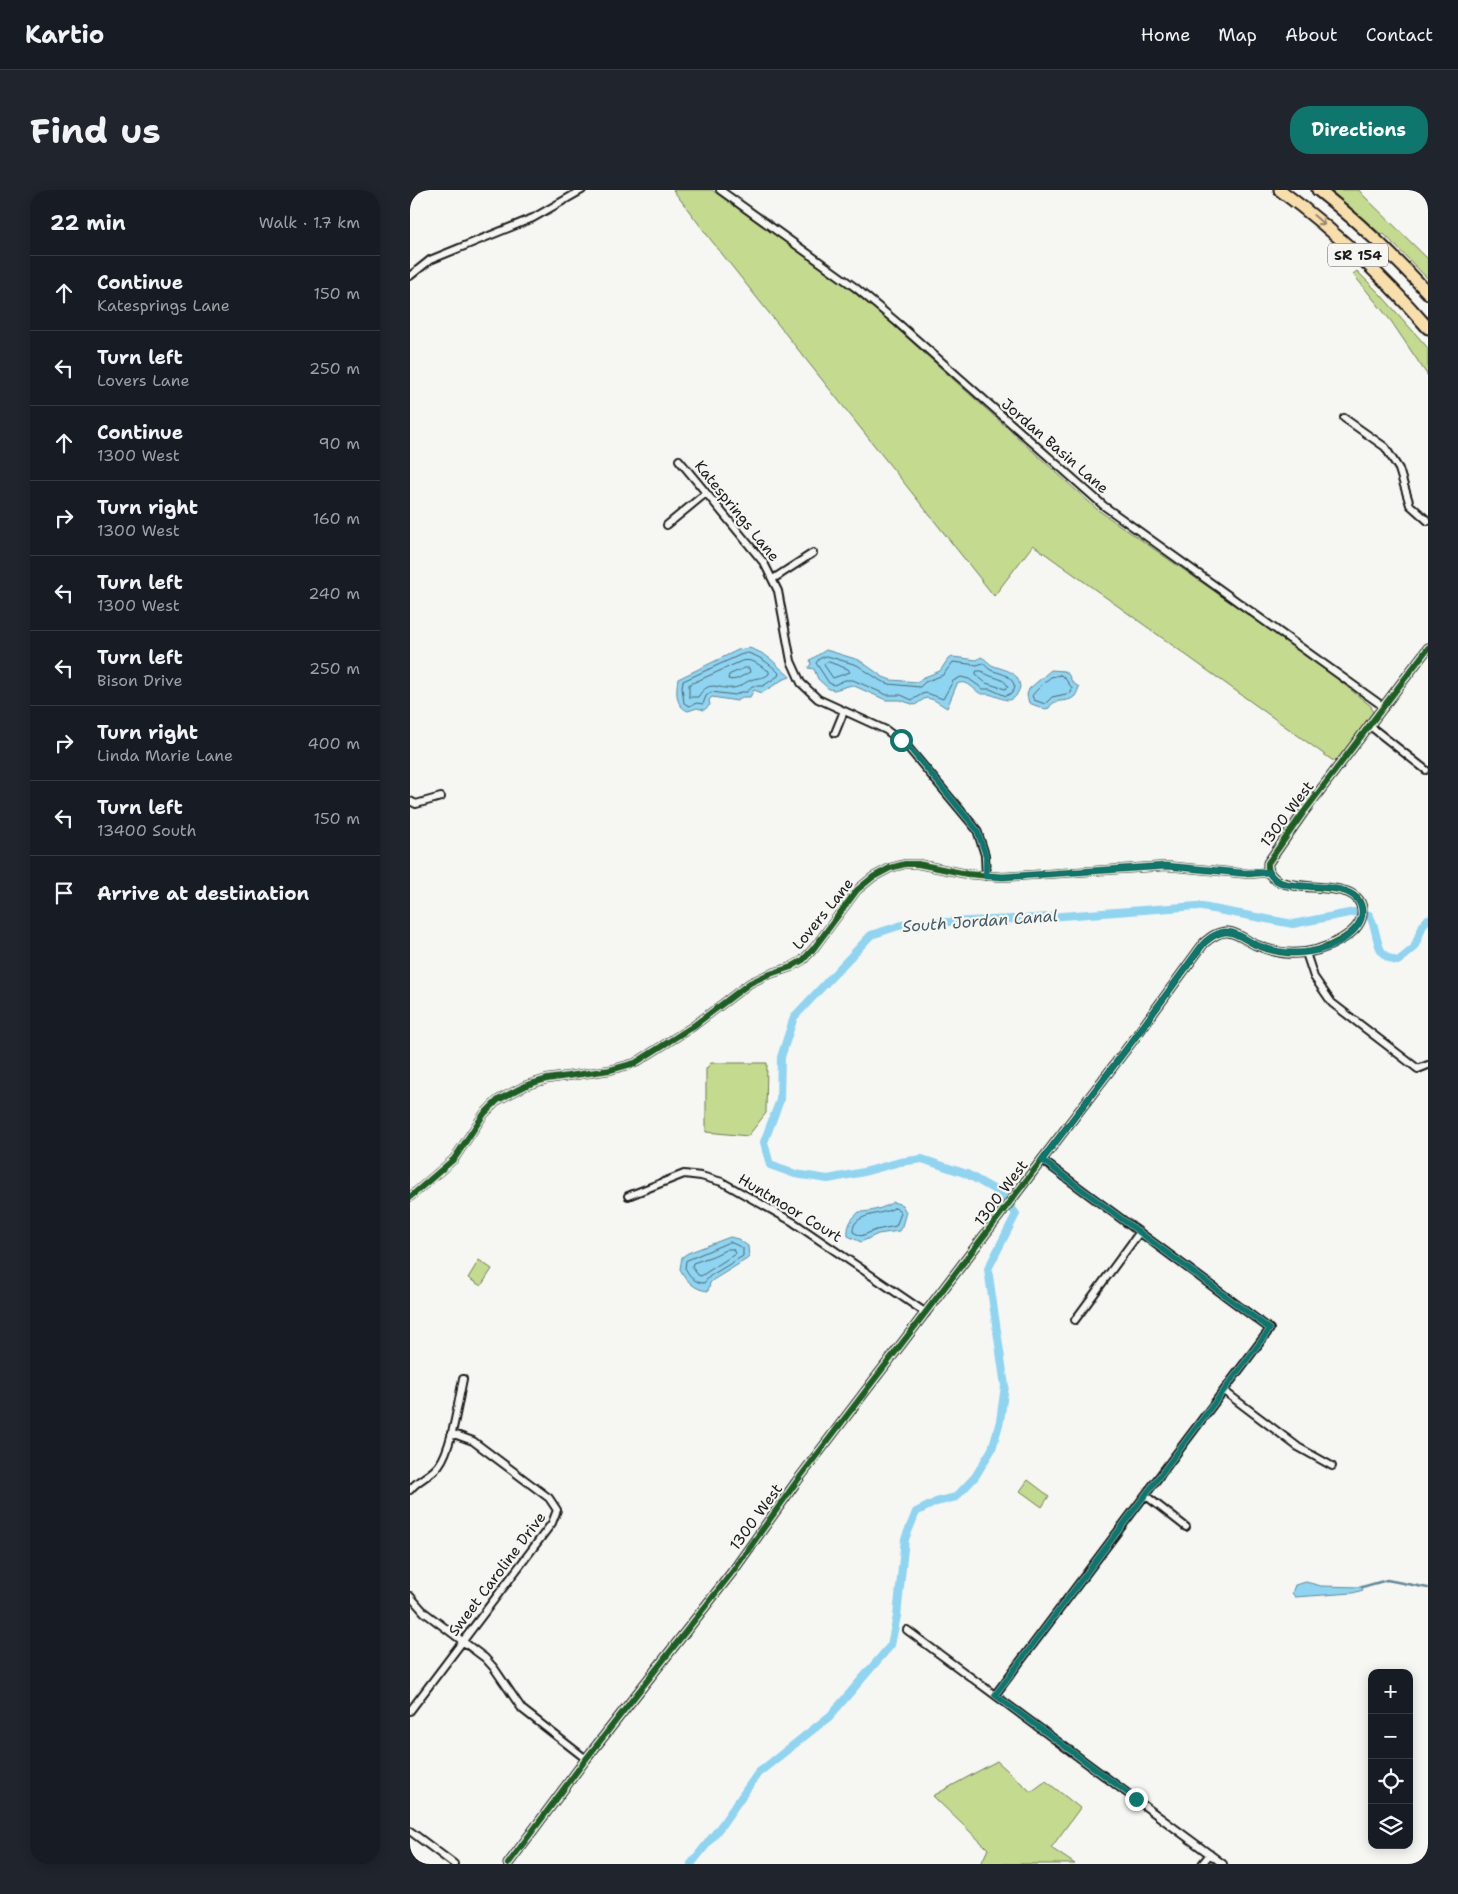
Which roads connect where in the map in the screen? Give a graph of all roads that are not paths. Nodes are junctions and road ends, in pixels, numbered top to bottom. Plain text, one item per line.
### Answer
1 (582, 190) edge
2 (720, 190) edge
3 (1280, 190) edge
4 (1318, 190) edge
5 (410, 276) edge
6 (1428, 293) edge
7 (1428, 328) edge
8 (1344, 418) dead end
9 (679, 460) dead end
10 (706, 493) junction
11 (1428, 522) edge
12 (667, 525) dead end
13 (812, 553) dead end
14 (773, 579) junction
15 (1428, 648) edge
16 (1384, 707) junction
17 (844, 711) junction
18 (1370, 726) junction
19 (835, 732) dead end
20 (1426, 770) dead end
21 (441, 797) dead end
22 (410, 801) edge
23 (1269, 872) junction
24 (986, 876) junction
25 (1306, 953) junction
26 (1425, 1067) edge
27 (1042, 1160) junction
28 (628, 1196) dead end
29 (410, 1197) edge
30 (1139, 1233) junction
31 (926, 1313) junction
32 (1075, 1320) dead end
33 (464, 1379) dead end
34 (1224, 1391) junction
35 (451, 1434) junction
36 (1332, 1466) dead end
37 (410, 1490) edge
38 (1145, 1495) junction
39 (1186, 1527) dead end
40 (410, 1596) edge
41 (907, 1630) dead end
42 (463, 1641) junction
43 (995, 1695) junction
44 (410, 1711) edge
45 (586, 1759) junction
46 (410, 1831) edge
47 (1210, 1854) junction
48 (454, 1864) edge
49 (508, 1864) edge
50 (1202, 1864) edge
51 (1223, 1864) edge

1 - 5 street
2 - 16 street, Jordan Basin Lane
3 -> 7 highway, SR 154
4 - 6 highway, SR 154
8 - 11 street
9 - 10 street, Katesprings Lane
10 - 12 street
10 - 14 street, Katesprings Lane
13 - 14 street
14 - 17 street, Katesprings Lane
15 - 16 street, 1300 West
16 - 18 street, 1300 West
17 - 19 street
17 - 24 street, Katesprings Lane
18 - 20 street
18 - 23 street, 1300 West
21 - 22 street
23 - 24 street, Lovers Lane
23 - 25 street, 1300 West
24 - 29 street, Lovers Lane
25 - 26 street
25 - 27 street, 1300 West
27 - 30 street
27 - 31 street, 1300 West
28 - 31 street, Huntmoor Court
30 - 32 street
30 - 34 street
31 - 45 street, 1300 West
33 - 35 street
34 - 36 street
34 - 38 street
35 - 37 street
35 - 42 street, Sweet Caroline Drive
38 - 39 street
38 - 43 street
40 - 42 street
41 - 43 street
42 - 44 street, Sweet Caroline Drive
42 - 45 street
43 - 47 street
45 - 49 street, 1300 West
46 - 48 street
47 - 50 street
47 - 51 street

